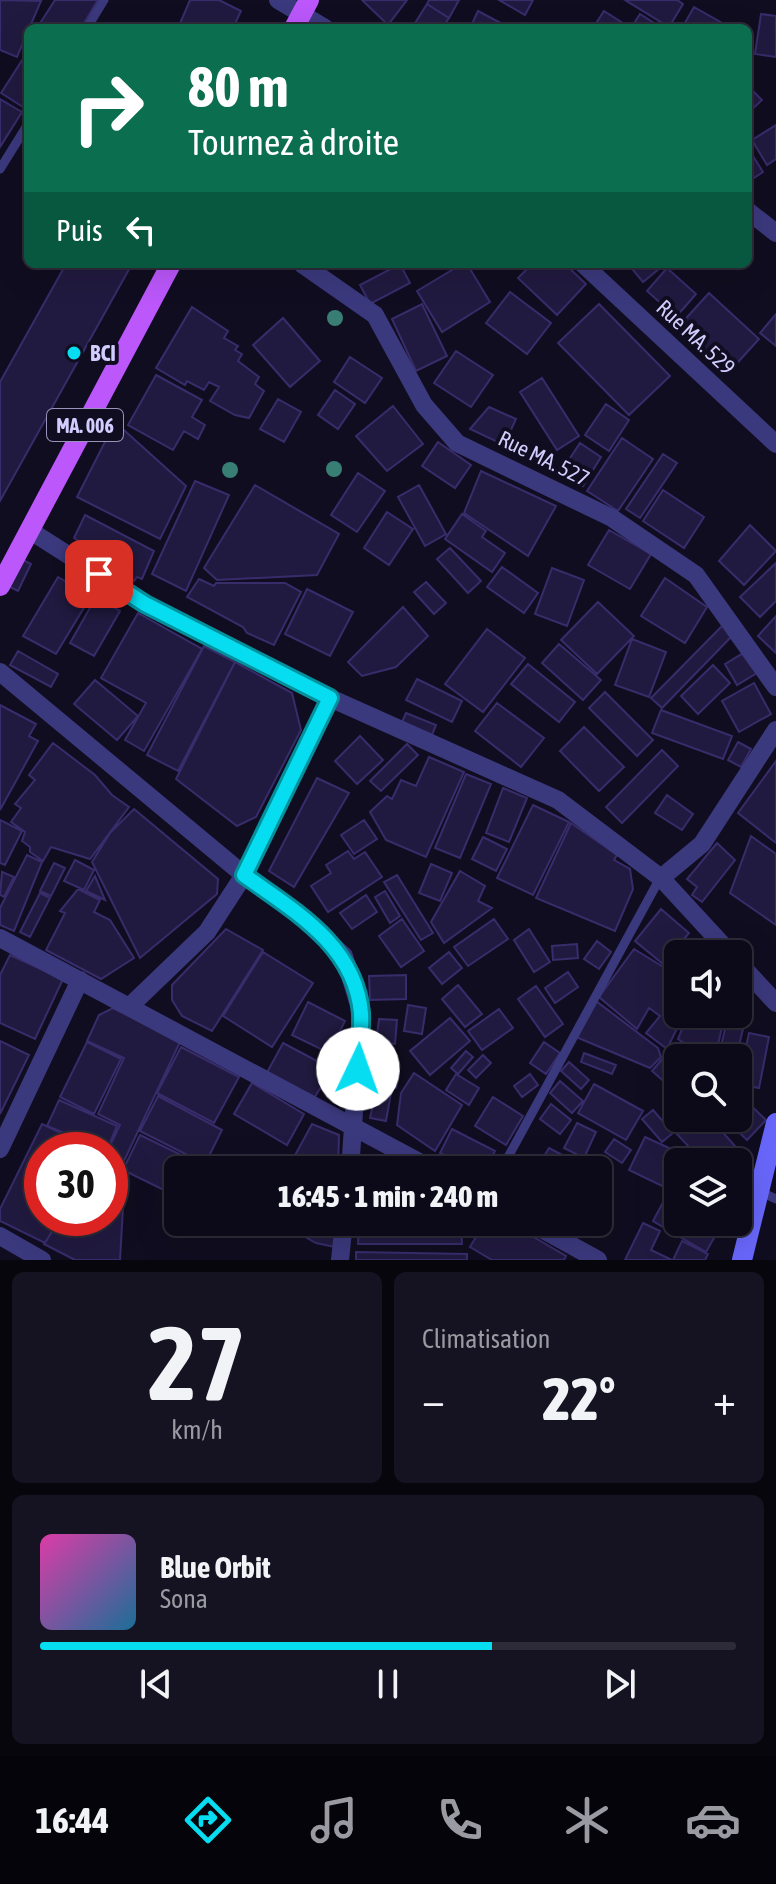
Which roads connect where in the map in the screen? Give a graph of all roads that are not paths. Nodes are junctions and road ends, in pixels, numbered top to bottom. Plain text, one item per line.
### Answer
1 (104, 0) edge
2 (278, 0) edge
3 (302, 13) edge
4 (89, 24) edge
5 (319, 24) edge
6 (24, 130) edge
7 (0, 169) edge
8 (752, 214) edge
9 (776, 233) edge
10 (169, 268) edge
11 (308, 268) edge
12 (587, 268) edge
13 (776, 444) edge
14 (29, 530) junction
15 (0, 586) edge
16 (0, 672) edge
17 (776, 687) edge
18 (330, 698) junction
19 (776, 730) edge
20 (244, 875) junction
21 (661, 878) junction
22 (0, 938) edge
23 (718, 940) edge
24 (752, 977) edge
25 (80, 980) junction
26 (776, 1003) edge
27 (129, 1007) junction
28 (776, 1123) edge
29 (355, 1127) junction
30 (0, 1149) edge
31 (352, 1156) edge
32 (408, 1156) edge
33 (509, 1156) edge
34 (768, 1195) edge
35 (0, 1236) edge
36 (343, 1236) edge
37 (554, 1236) edge
38 (42, 1260) edge
39 (340, 1260) edge
40 (598, 1260) edge
41 (742, 1260) edge

1 - 4 lane
2 - 3 street
3 - 5 street
6 - 7 lane
8 - 9 street
10 - 14 main road, MA. 006
11 - 17 street, Rue MA. 527
12 - 13 street, Rue MA. 529
14 - 15 main road, MA. 006
14 - 18 street
16 - 20 street
18 - 20 street
18 - 21 street
19 - 21 street
20 - 27 street
20 - 29 street
21 - 23 street
21 - 33 lane
22 - 25 street
24 - 26 street
25 - 27 street
25 - 30 street
27 - 29 street
28 - 34 main road
29 - 31 street
29 - 32 street
34 - 41 main road
35 - 38 street
36 - 39 street
37 - 40 street

